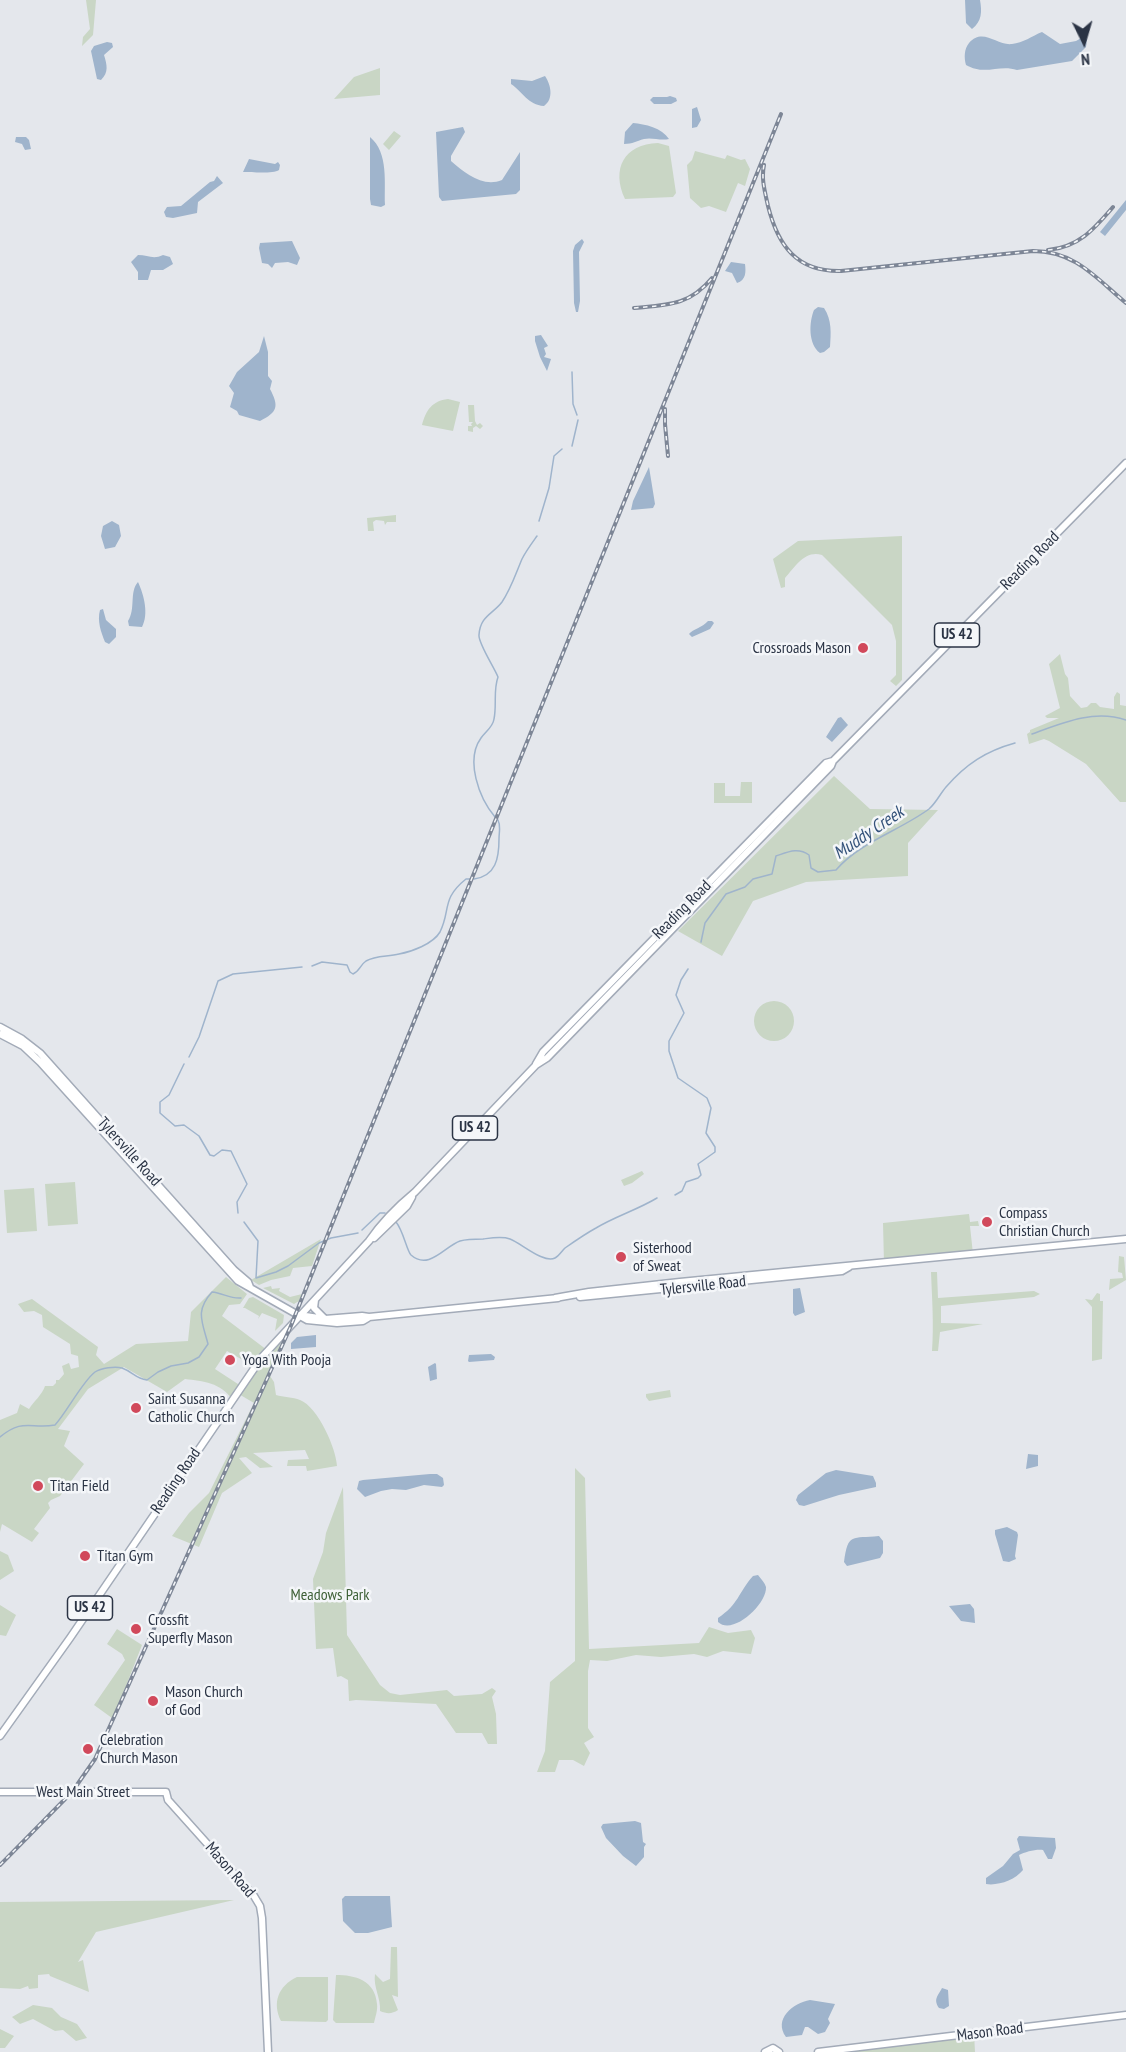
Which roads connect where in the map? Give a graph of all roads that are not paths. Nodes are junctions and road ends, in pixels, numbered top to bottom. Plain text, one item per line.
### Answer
1 (1126, 463) edge
2 (0, 1027) edge
3 (0, 1034) edge
4 (1126, 1239) edge
5 (250, 1287) junction
6 (315, 1298) junction
7 (299, 1315) junction
8 (369, 1317) junction
9 (325, 1319) junction
10 (0, 1736) edge
11 (0, 1792) edge
12 (166, 1792) joint
13 (1126, 2015) edge
14 (266, 2052) edge
15 (765, 2052) edge
16 (780, 2052) edge
17 (818, 2052) edge

1 - 6 main road, Reading Road / US 42
2 - 5 main road, Tylersville Road
3 - 5 main road, Tylersville Road
4 - 8 main road, Tylersville Road
5 - 7 main road, Tylersville Road
6 - 7 main road, Reading Road / US 42
6 - 9 main road
7 - 8 main road, Tylersville Road
7 - 9 main road, Tylersville Road
7 - 10 main road, Reading Road / US 42
8 - 9 main road, Tylersville Road
11 - 12 main road, West Main Street
12 - 14 main road, Mason Road
13 - 17 main road, Mason Road
15 - 16 main road

